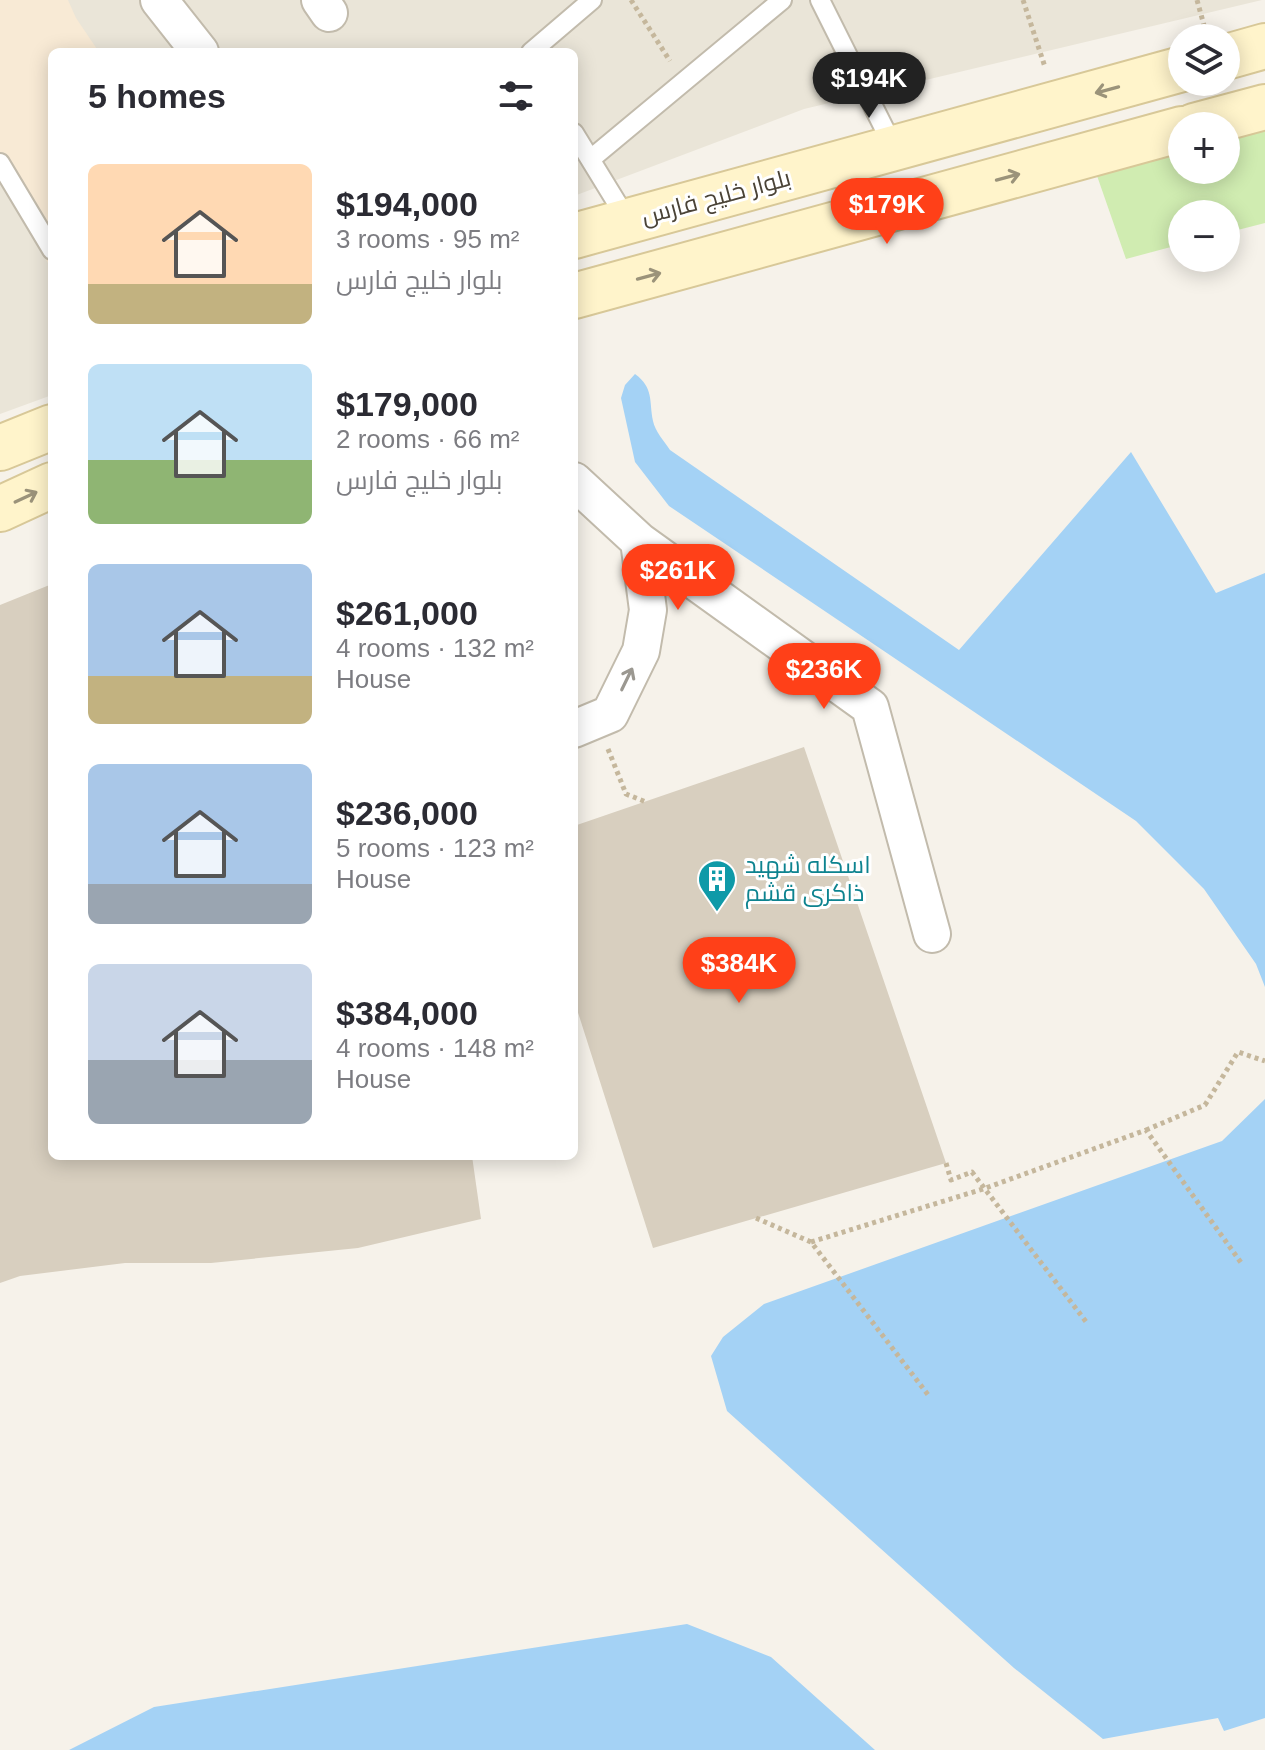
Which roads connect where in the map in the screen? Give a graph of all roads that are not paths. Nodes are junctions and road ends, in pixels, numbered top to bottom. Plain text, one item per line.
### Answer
1 (159, 0) edge
2 (592, 0) edge
3 (782, 0) edge
4 (820, 0) edge
5 (1265, 46) edge
6 (197, 48) edge
7 (536, 48) edge
8 (1240, 53) edge
9 (1168, 73) edge
10 (1265, 107) edge
11 (1240, 114) edge
12 (1168, 133) edge
13 (578, 139) edge
14 (894, 149) junction
15 (592, 158) junction
16 (0, 163) edge
17 (628, 221) junction
18 (578, 235) edge
19 (48, 243) edge
20 (578, 295) edge
21 (48, 429) edge
22 (0, 448) edge
23 (578, 485) edge
24 (48, 487) edge
25 (0, 509) edge
26 (639, 541) junction
27 (585, 724) edge
28 (932, 934) dead end

1 - 6 street
2 - 7 lane
3 - 15 lane
4 - 14 lane
5 - 8 main road
9 -> 14 main road, بلوار خلیج فارس
10 - 11 main road
20 -> 12 main road
13 - 15 lane
14 - 17 main road, بلوار خلیج فارس
15 - 17 lane
16 - 19 lane
17 - 18 main road, بلوار خلیج فارس
21 - 22 main road
23 - 26 street
25 -> 24 main road
27 -> 26 street
26 - 28 street

